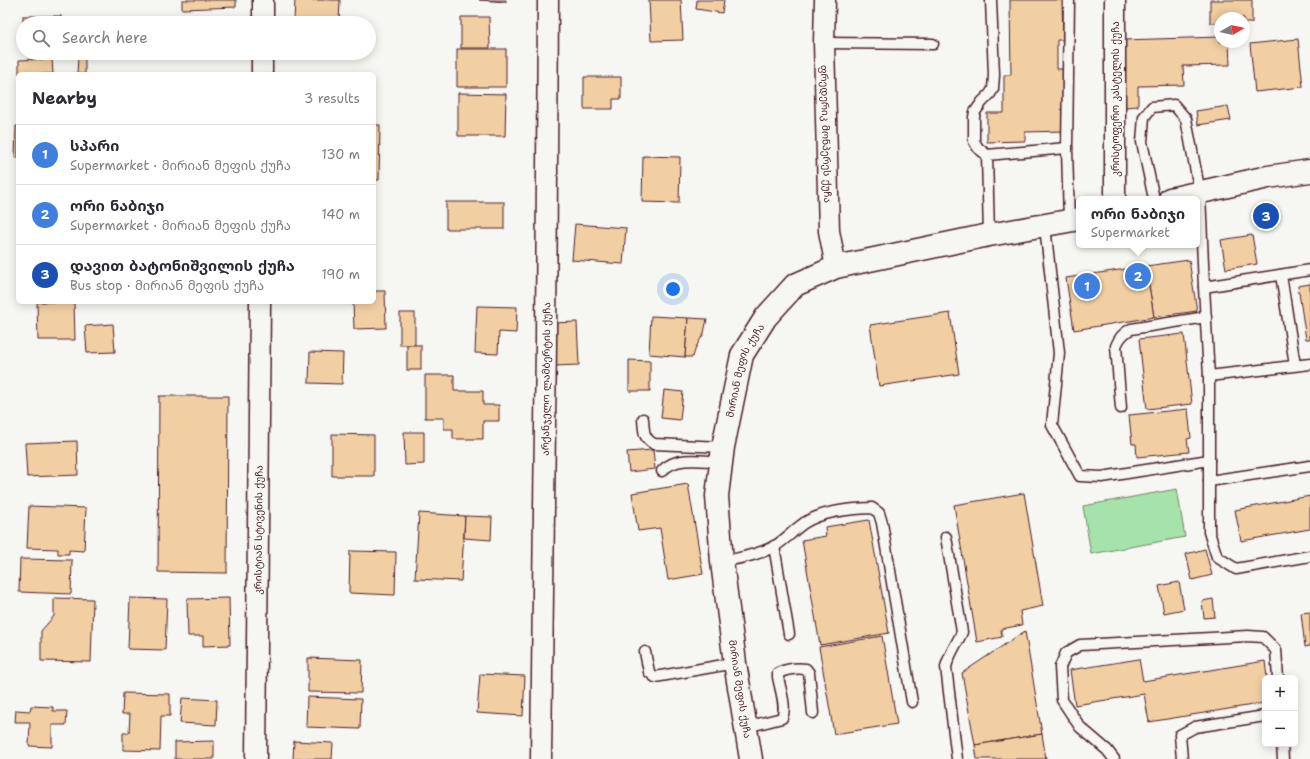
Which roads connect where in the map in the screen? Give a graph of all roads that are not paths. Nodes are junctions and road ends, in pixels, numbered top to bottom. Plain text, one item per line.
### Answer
1 (263, 0) edge
2 (548, 0) edge
3 (825, 0) edge
4 (991, 0) edge
5 (1069, 0) edge
6 (1114, 0) edge
7 (263, 16) edge
8 (824, 43) junction
9 (933, 44) dead end
10 (262, 60) edge
11 (262, 72) edge
12 (1068, 148) junction
13 (987, 155) junction
14 (1310, 162) edge
15 (1310, 171) edge
16 (1268, 177) junction
17 (1200, 193) junction
18 (1116, 196) edge
19 (1153, 196) edge
20 (1185, 196) edge
21 (1074, 220) edge
22 (1045, 226) junction
23 (989, 235) junction
24 (836, 267) junction
25 (1310, 270) edge
26 (1281, 275) junction
27 (1204, 287) junction
28 (260, 304) edge
29 (1206, 317) junction
30 (1310, 364) edge
31 (1295, 365) junction
32 (1209, 376) junction
33 (1121, 408) dead end
34 (643, 419) dead end
35 (722, 454) junction
36 (1209, 460) junction
37 (1310, 466) edge
38 (662, 471) dead end
39 (1210, 481) junction
40 (946, 536) dead end
41 (774, 546) junction
42 (1310, 556) edge
43 (722, 562) junction
44 (789, 634) dead end
45 (645, 652) dead end
46 (735, 663) junction
47 (1278, 675) edge
48 (912, 702) dead end
49 (813, 713) dead end
50 (1262, 716) edge
51 (746, 727) junction
52 (1282, 747) edge
53 (256, 759) edge
54 (541, 759) edge
55 (751, 759) edge
56 (957, 759) edge
57 (1114, 759) edge
58 (1182, 759) edge
59 (1283, 759) edge

1 - 7 street
2 - 54 street, არქანჯელო ლამბერტის ქუჩა
3 - 8 street, ფრედერიკ მონპერეს ქუჩა
4 - 13 lane
5 - 12 lane
6 - 18 street, კრისტოფერო კასტელის ქუჩა
8 - 9 lane
8 - 24 street, ფრედერიკ მონპერეს ქუჩა
10 - 11 street
12 - 13 lane
12 - 21 lane
13 - 23 lane
14 - 16 street
15 - 16 street
16 - 17 street
17 - 19 lane
17 - 20 street
17 - 27 lane
21 - 22 street, მირიან მეფის ქუჩა
22 - 23 street, მირიან მეფის ქუჩა
22 - 36 lane
23 - 24 street, მირიან მეფის ქუჩა
24 - 35 street, მირიან მეფის ქუჩა
25 - 26 lane
26 - 27 lane
26 - 31 lane
27 - 29 lane
28 - 53 street, კრისტიან სტივენის ქუჩა
29 - 32 lane
29 - 33 lane
30 - 31 lane
31 - 32 lane
32 - 36 lane
34 - 35 lane
35 - 38 lane
35 - 43 street, მირიან მეფის ქუჩა
36 - 39 lane
37 - 39 lane
39 - 42 lane
40 - 56 lane
41 - 43 lane
41 - 44 lane
41 - 48 lane
43 - 46 street, მირიან მეფის ქუჩა
45 - 46 lane
46 - 51 street, მირიან მეფის ქუჩა
47 - 57 lane
49 - 51 lane
50 - 58 lane
51 - 55 street, მირიან მეფის ქუჩა
52 - 59 lane

